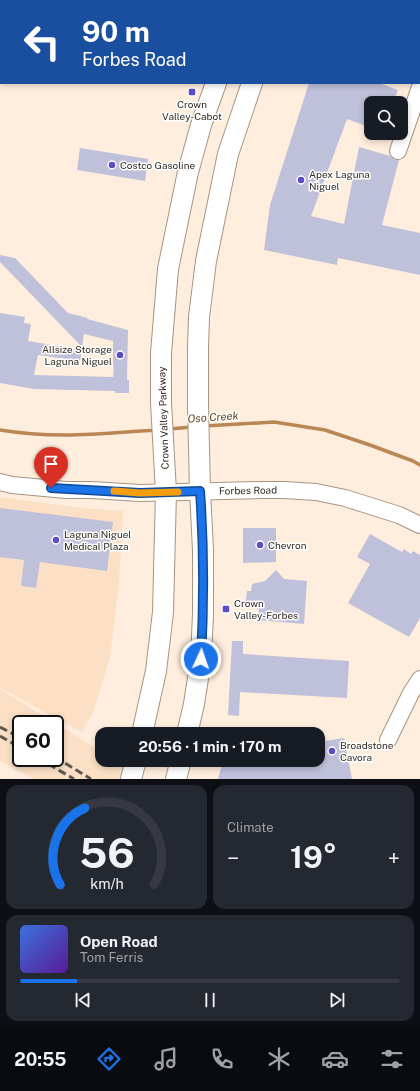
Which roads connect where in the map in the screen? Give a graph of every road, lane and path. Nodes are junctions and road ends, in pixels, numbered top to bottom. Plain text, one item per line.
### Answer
1 (216, 84) edge
2 (252, 84) edge
3 (420, 87) edge
4 (398, 151) dead end
5 (0, 482) edge
6 (200, 491) junction
7 (166, 492) junction
8 (420, 525) edge
9 (420, 679) edge
10 (144, 727) edge
11 (189, 727) edge
12 (388, 740) dead end
13 (179, 767) edge
14 (176, 779) edge

1 - 7 main road, Crown Valley Parkway
2 - 6 main road
3 - 4 street
5 - 7 street, Forbes Road
6 - 7 street, Forbes Road
6 - 8 street, Forbes Road
6 - 11 main road
7 - 10 main road, Crown Valley Parkway
9 - 12 street
13 - 14 main road

